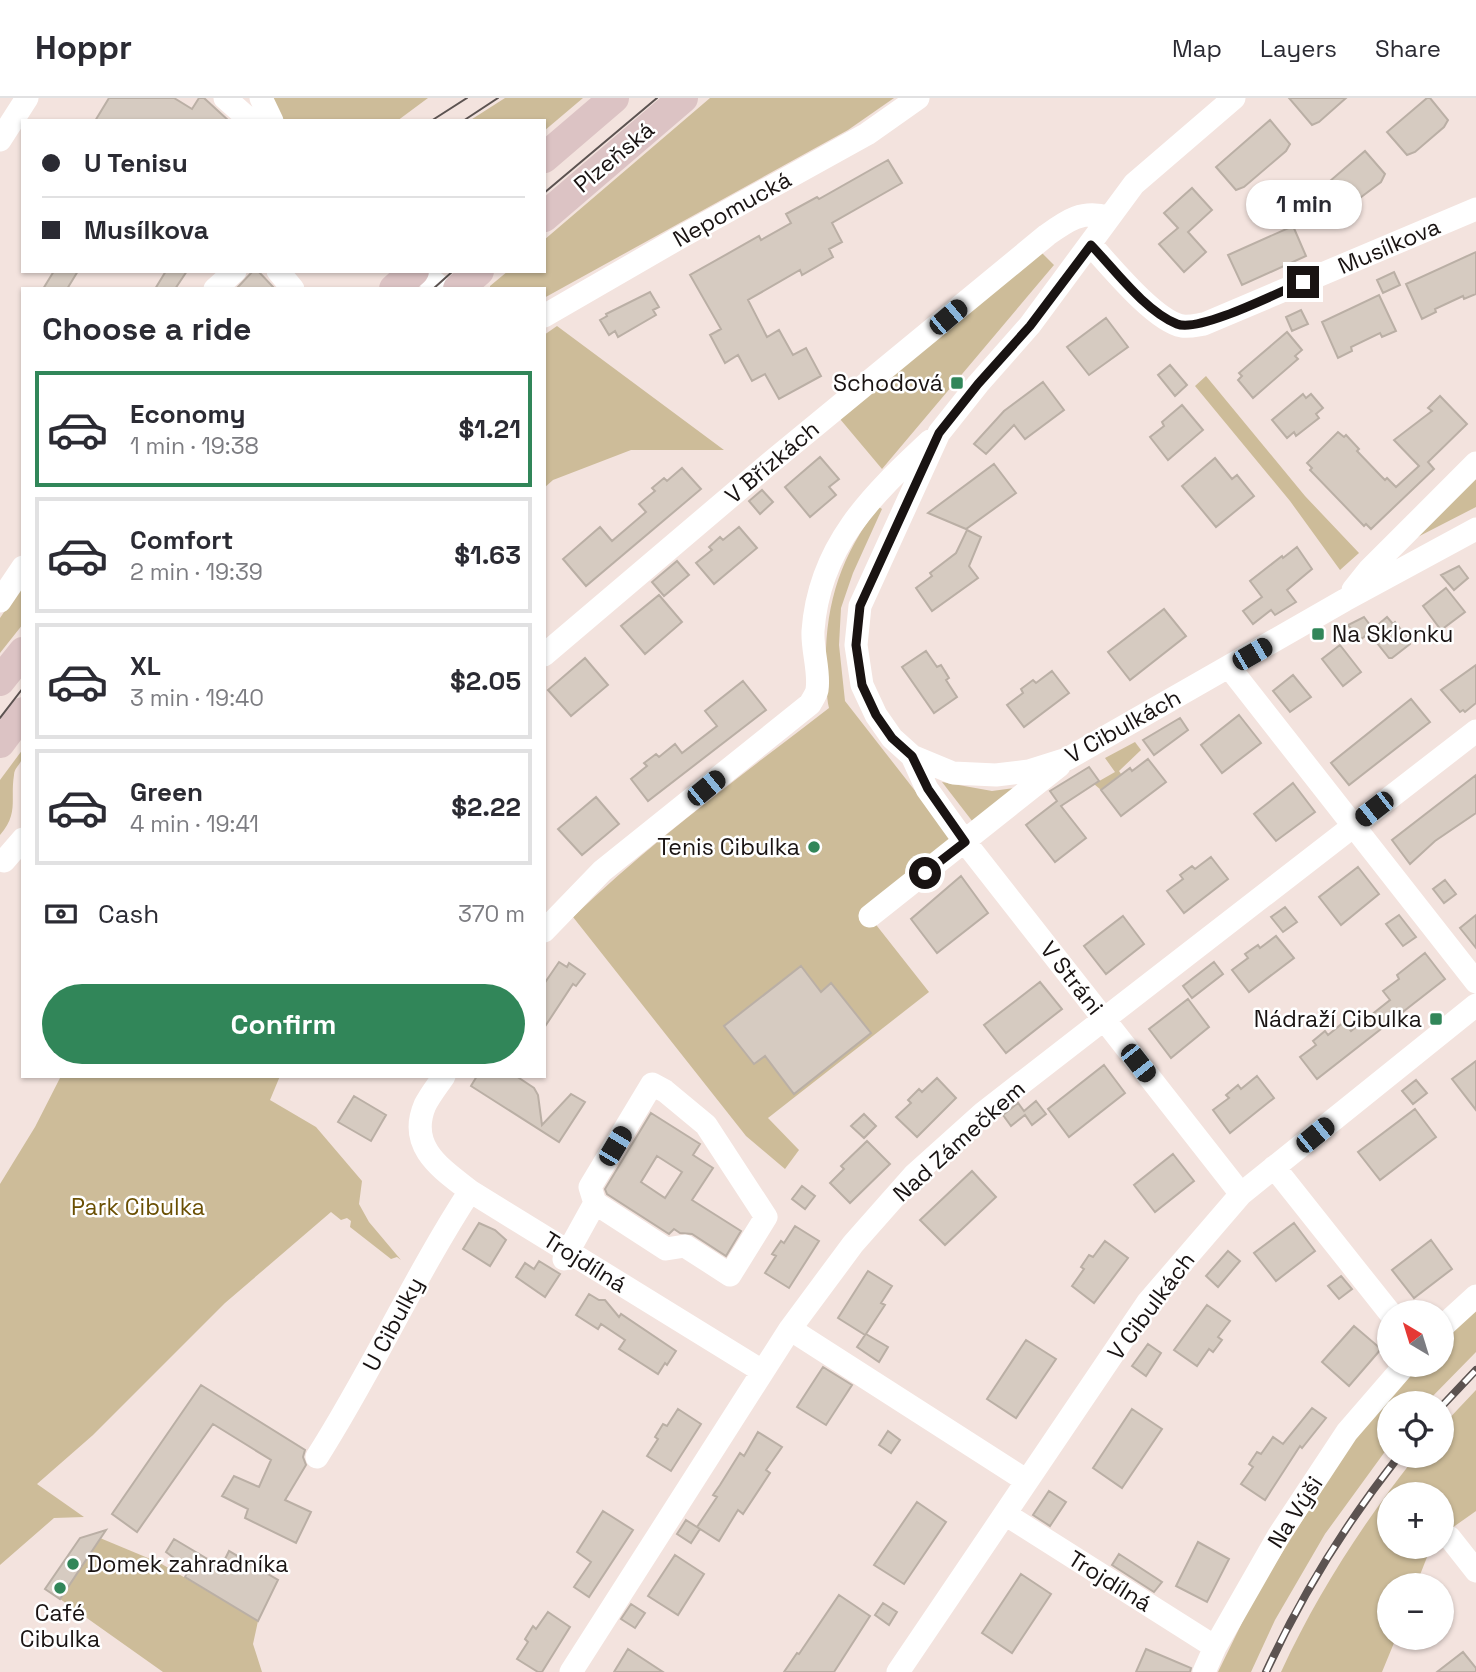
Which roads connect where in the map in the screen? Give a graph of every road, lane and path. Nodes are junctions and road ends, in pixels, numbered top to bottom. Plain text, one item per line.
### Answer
1 (27, 98) edge
2 (225, 98) edge
3 (261, 98) edge
4 (614, 98) edge
5 (683, 98) edge
6 (918, 98) edge
7 (1234, 98) edge
8 (249, 119) edge
9 (271, 119) edge
10 (0, 140) edge
11 (546, 156) edge
12 (1476, 209) edge
13 (546, 215) edge
14 (1108, 217) junction
15 (1091, 245) junction
16 (280, 273) edge
17 (412, 273) edge
18 (422, 273) edge
19 (477, 273) edge
20 (291, 287) edge
21 (396, 287) edge
22 (440, 287) edge
23 (460, 287) edge
24 (546, 315) edge
25 (939, 433) junction
26 (1476, 463) edge
27 (1476, 529) edge
28 (21, 570) edge
29 (1345, 600) junction
30 (0, 601) edge
31 (546, 653) edge
32 (21, 655) edge
33 (1229, 667) junction
34 (0, 681) edge
35 (21, 715) edge
36 (1476, 730) edge
37 (0, 743) edge
38 (912, 756) junction
39 (1067, 760) junction
40 (1354, 825) junction
41 (21, 842) edge
42 (965, 842) junction
43 (9, 861) edge
44 (870, 916) dead end
45 (546, 929) edge
46 (1476, 982) edge
47 (1476, 1005) edge
48 (1104, 1019) junction
49 (443, 1078) edge
50 (1274, 1167) junction
51 (470, 1191) junction
52 (1241, 1194) junction
53 (595, 1203) junction
54 (566, 1255) junction
55 (1476, 1296) edge
56 (1380, 1300) edge
57 (1454, 1316) edge
58 (790, 1329) junction
59 (762, 1371) junction
60 (1395, 1377) edge
61 (317, 1457) dead end
62 (1027, 1481) junction
63 (1006, 1514) junction
64 (1454, 1543) edge
65 (1476, 1572) edge
66 (1215, 1647) junction
67 (572, 1672) edge
68 (898, 1672) edge
69 (1204, 1672) edge

1 - 10 street
2 - 8 street
3 - 9 street
4 - 11 main road, Plzeňská
5 - 13 main road, Plzeňská
6 - 24 street, Nepomucká
7 - 14 street, V Cibulkách
12 - 15 street, Musílkova
14 - 15 street, V Cibulkách
14 - 31 street, V Břízkách
15 - 25 street, V Cibulkách
16 - 20 street
17 - 21 main road
18 - 22 street
19 - 23 main road
25 - 38 street, V Cibulkách
25 - 45 street
26 - 29 street
27 - 29 street, V Cibulkách
28 - 30 street
29 - 33 street, V Cibulkách
32 - 34 main road
33 - 39 street, V Cibulkách
33 - 40 street
35 - 37 main road
36 - 40 street, Nad Zámečkem
38 - 39 street, V Cibulkách
38 - 42 street, V Stráni
39 - 42 street
40 - 46 street
40 - 48 street, Nad Zámečkem
41 - 43 street
42 - 44 street
42 - 48 street, V Stráni
47 - 50 street, V Cibulkách
48 - 52 street, V Stráni
48 - 58 street, Nad Zámečkem
49 - 51 street, Trojdílná
50 - 52 street, V Cibulkách
50 - 56 street
51 - 54 street, Trojdílná
51 - 61 street, U Cibulky
52 - 62 street, V Cibulkách
53 - 53 street
53 - 54 street
54 - 59 street, Trojdílná
55 - 57 street
58 - 59 street, Nad Zámečkem
58 - 62 street
59 - 67 street, Nad Zámečkem
60 - 66 street, Na Výši
62 - 63 street, V Cibulkách
63 - 66 street, Trojdílná
63 - 68 street, V Cibulkách
64 - 65 street
66 - 69 street, Na Výši

